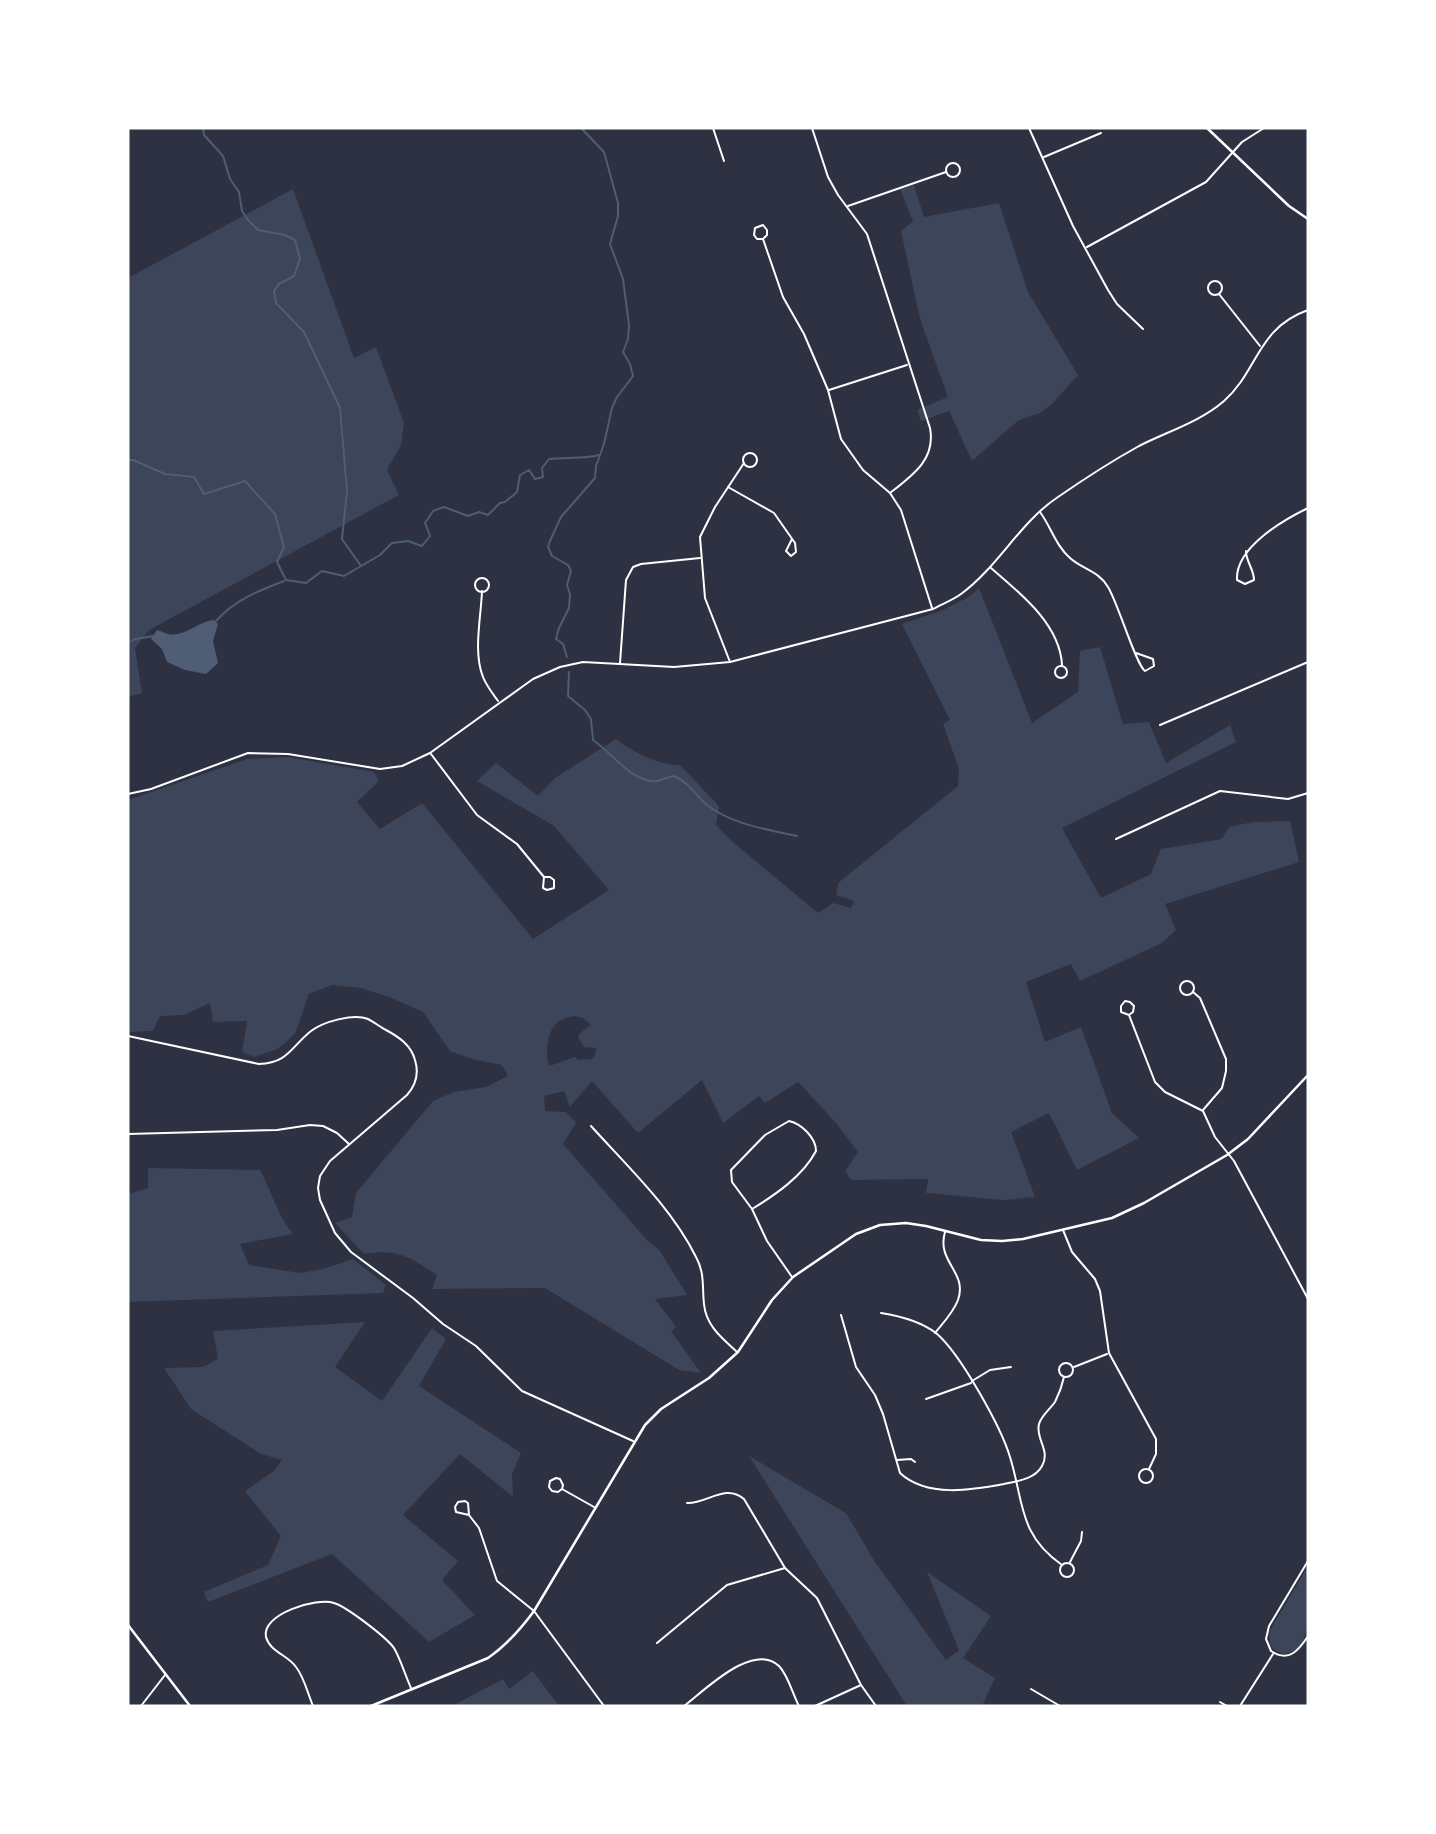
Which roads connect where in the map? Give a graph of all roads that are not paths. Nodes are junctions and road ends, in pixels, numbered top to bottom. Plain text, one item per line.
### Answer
1 (713, 128) edge
2 (812, 128) edge
3 (1030, 128) edge
4 (1207, 128) edge
5 (1264, 128) edge
6 (1101, 133) dead end
7 (1234, 153) junction
8 (1043, 158) junction
9 (724, 161) dead end
10 (946, 172) junction
11 (848, 206) junction
12 (1308, 219) edge
13 (763, 239) junction
14 (1086, 248) junction
15 (1219, 294) junction
16 (1308, 310) edge
17 (1143, 330) dead end
18 (1261, 347) junction
19 (908, 364) junction
20 (828, 390) junction
21 (744, 463) junction
22 (727, 486) junction
23 (890, 493) junction
24 (1308, 509) edge
25 (1040, 512) junction
26 (792, 539) dead end
27 (1247, 551) junction
28 (700, 558) junction
29 (990, 567) junction
30 (482, 592) dead end
31 (933, 609) junction
32 (1136, 653) junction
33 (730, 662) junction
34 (1308, 662) edge
35 (620, 664) junction
36 (1062, 665) dead end
37 (499, 702) junction
38 (1160, 725) dead end
39 (430, 753) junction
40 (1308, 793) edge
41 (128, 794) edge
42 (1116, 839) dead end
43 (544, 877) dead end
44 (1193, 992) dead end
45 (1129, 1015) junction
46 (128, 1036) edge
47 (1308, 1075) edge
48 (1203, 1111) junction
49 (591, 1126) dead end
50 (128, 1134) edge
51 (350, 1145) junction
52 (1227, 1155) junction
53 (752, 1209) junction
54 (1063, 1229) junction
55 (945, 1231) junction
56 (793, 1278) junction
57 (1308, 1299) edge
58 (881, 1313) dead end
59 (841, 1315) dead end
60 (935, 1333) junction
61 (737, 1352) junction
62 (1109, 1353) junction
63 (1011, 1367) dead end
64 (1073, 1367) junction
65 (1064, 1377) junction
66 (972, 1382) junction
67 (926, 1399) dead end
68 (634, 1442) junction
69 (896, 1461) junction
70 (915, 1462) dead end
71 (1149, 1469) junction
72 (1016, 1481) junction
73 (562, 1489) junction
74 (687, 1503) dead end
75 (595, 1507) junction
76 (469, 1515) junction
77 (1082, 1532) dead end
78 (1308, 1561) edge
79 (1070, 1563) junction
80 (1062, 1565) junction
81 (785, 1568) junction
82 (534, 1611) junction
83 (128, 1625) edge
84 (1308, 1636) edge
85 (657, 1643) dead end
86 (1273, 1653) junction
87 (165, 1675) junction
88 (861, 1685) junction
89 (1031, 1689) dead end
90 (411, 1690) junction
91 (1220, 1702) dead end
92 (141, 1706) edge
93 (190, 1706) edge
94 (313, 1706) edge
95 (371, 1706) edge
96 (604, 1706) edge
97 (684, 1706) edge
98 (799, 1706) edge
99 (815, 1706) edge
100 (876, 1706) edge
101 (1060, 1706) edge
102 (1227, 1706) edge
103 (1240, 1706) edge

1 - 9 street
2 - 11 street
3 - 8 street
4 - 7 main road
5 - 7 street
6 - 8 street
7 - 12 main road
7 - 14 street
8 - 14 street
10 - 10 street
10 - 11 street
11 - 19 street
13 - 13 street
13 - 20 street
14 - 17 street
15 - 15 street
15 - 18 street
16 - 18 street
18 - 25 street
19 - 20 street
19 - 23 street
20 - 23 street
21 - 21 street
21 - 22 street
22 - 26 street
22 - 28 street
23 - 31 street
24 - 27 street
25 - 29 street
25 - 32 street
27 - 27 street
28 - 33 street
28 - 35 street
29 - 31 street
29 - 36 street
30 - 37 street
31 - 33 street
32 - 32 street
33 - 35 street
34 - 38 street
35 - 37 street
37 - 39 street
39 - 41 street
39 - 43 street
40 - 42 street
44 - 48 street
45 - 45 street
45 - 48 street
46 - 51 street
47 - 52 main road
48 - 52 street
49 - 61 street
50 - 51 street
51 - 68 street
52 - 54 main road
52 - 57 street
53 - 53 street
53 - 56 street
54 - 55 main road
54 - 62 street
55 - 56 main road
55 - 60 street
56 - 61 main road
58 - 60 street
59 - 69 street
60 - 66 street
61 - 68 main road
62 - 64 street
62 - 71 street
63 - 66 street
64 - 65 street
64 - 65 street
65 - 72 street
66 - 67 street
66 - 72 street
68 - 75 main road
69 - 70 street
69 - 72 street
71 - 71 street
72 - 80 street
73 - 73 street
73 - 75 street
74 - 81 street
75 - 82 main road
76 - 76 street
76 - 82 street
77 - 79 street
78 - 86 street
79 - 80 street
79 - 80 street
81 - 85 street
81 - 88 street
82 - 90 main road
82 - 96 street
83 - 87 main road
84 - 86 street
86 - 103 street
87 - 92 street
87 - 93 main road
88 - 99 street
88 - 100 street
89 - 101 street
90 - 94 street
90 - 95 main road
91 - 102 street
97 - 98 street

